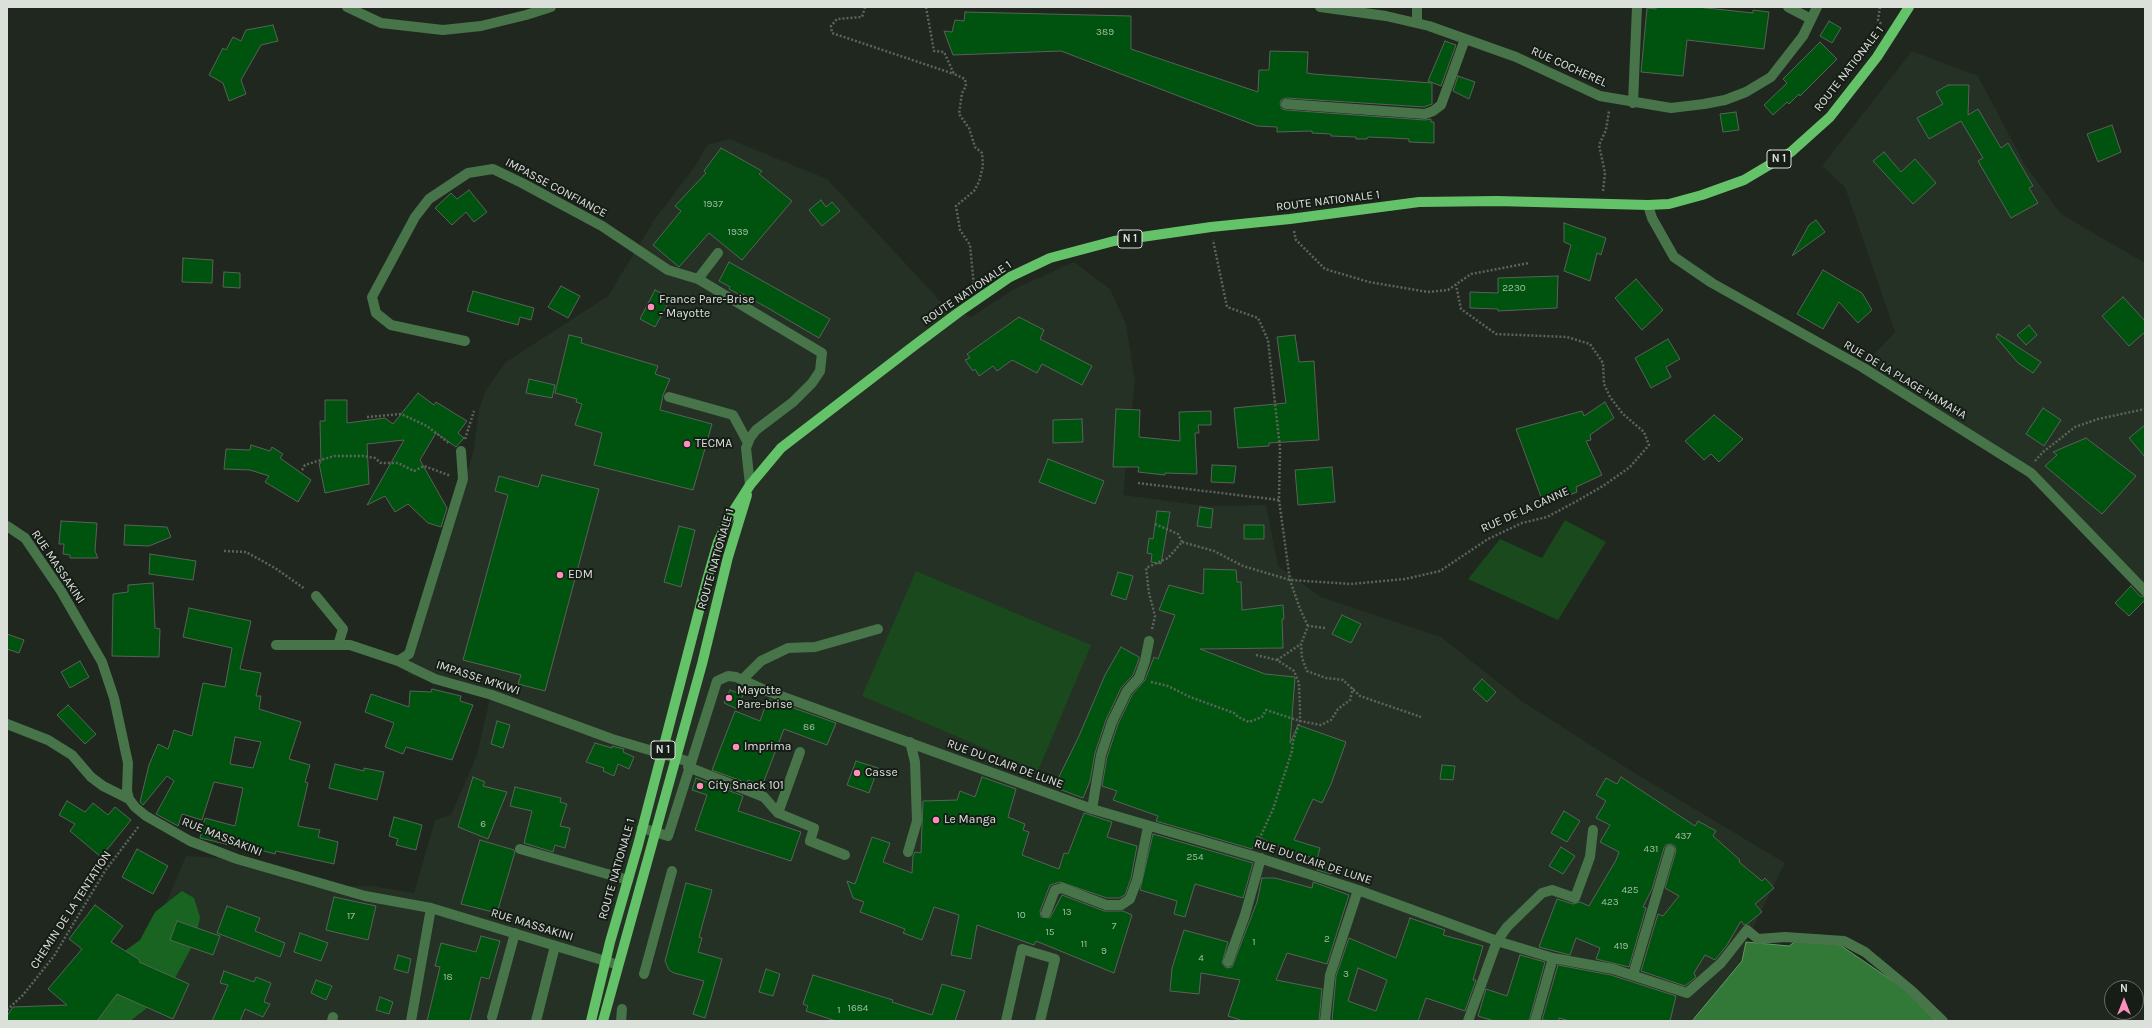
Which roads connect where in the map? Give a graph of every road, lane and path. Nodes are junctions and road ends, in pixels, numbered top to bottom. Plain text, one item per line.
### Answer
1 (347, 7) edge
2 (550, 7) edge
3 (865, 7) edge
4 (926, 7) edge
5 (1320, 7) edge
6 (1417, 7) edge
7 (1637, 7) edge
8 (1788, 7) edge
9 (1817, 7) edge
10 (1909, 7) edge
11 (1811, 19) junction
12 (1417, 23) junction
13 (1465, 39) junction
14 (954, 74) junction
15 (1613, 99) junction
16 (1633, 103) junction
17 (1286, 104) dead end
18 (1601, 204) junction
19 (1648, 205) junction
20 (1290, 219) junction
21 (1211, 227) junction
22 (718, 253) dead end
23 (1529, 263) dead end
24 (698, 279) junction
25 (1456, 285) junction
26 (977, 300) junction
27 (465, 341) dead end
28 (669, 397) dead end
29 (2145, 409) edge
30 (474, 411) dead end
31 (367, 417) dead end
32 (748, 443) junction
33 (461, 451) junction
34 (302, 470) dead end
35 (2027, 470) junction
36 (463, 479) junction
37 (1138, 483) dead end
38 (750, 485) junction
39 (1279, 500) junction
40 (1155, 524) dead end
41 (7, 526) edge
42 (1182, 542) junction
43 (224, 551) dead end
44 (1290, 580) junction
45 (2145, 591) edge
46 (316, 596) joint
47 (1308, 626) junction
48 (1325, 628) dead end
49 (878, 629) dead end
50 (1149, 641) joint
51 (276, 644) dead end
52 (338, 644) junction
53 (1301, 644) junction
54 (1256, 655) dead end
55 (1277, 660) junction
56 (398, 661) junction
57 (1139, 678) junction
58 (744, 679) junction
59 (1353, 688) junction
60 (1421, 717) dead end
61 (1300, 721) junction
62 (7, 724) edge
63 (670, 724) junction
64 (910, 742) junction
65 (800, 752) dead end
66 (669, 755) junction
67 (689, 765) junction
68 (129, 799) junction
69 (1092, 809) junction
70 (778, 813) junction
71 (146, 816) junction
72 (1148, 826) junction
73 (642, 828) junction
74 (1593, 830) dead end
75 (654, 832) junction
76 (520, 849) dead end
77 (1670, 850) dead end
78 (908, 852) dead end
79 (846, 855) dead end
80 (1257, 857) junction
81 (672, 871) dead end
82 (628, 880) junction
83 (1358, 890) junction
84 (431, 908) junction
85 (1046, 913) dead end
86 (515, 933) junction
87 (1497, 942) junction
88 (555, 946) junction
89 (1553, 958) junction
90 (609, 961) junction
91 (1228, 962) dead end
92 (644, 974) dead end
93 (1634, 975) junction
94 (622, 1009) dead end
95 (7, 1010) edge
96 (492, 1017) dead end
97 (411, 1021) edge
98 (536, 1021) edge
99 (590, 1021) edge
100 (603, 1021) edge
101 (621, 1021) edge
102 (1006, 1021) edge
103 (1040, 1021) edge
104 (1325, 1021) edge
105 (1468, 1021) edge
106 (1535, 1021) edge
107 (1942, 1021) edge

1 - 2 street
3 - 14 path
4 - 14 path
5 - 12 street, RUE COCHEREL
6 - 12 street
7 - 16 street
8 - 11 street
9 - 11 street, RUE COCHEREL
10 - 19 main road, ROUTE NATIONALE 1 / N 1
11 - 16 street, RUE COCHEREL
12 - 13 street, RUE COCHEREL
13 - 15 street, RUE COCHEREL
13 - 17 street
14 - 26 path
15 - 16 street, RUE COCHEREL
15 - 18 path
18 - 19 main road, ROUTE NATIONALE 1 / N 1
18 - 20 main road, ROUTE NATIONALE 1 / N 1
19 - 35 street, RUE DE LA PLAGE HAMAHA
20 - 21 main road, ROUTE NATIONALE 1 / N 1
20 - 25 path
21 - 26 main road, ROUTE NATIONALE 1 / N 1
21 - 39 path
22 - 24 street
23 - 25 path
24 - 27 street, IMPASSE CONFIANCE
24 - 32 street, IMPASSE CONFIANCE
25 - 44 path, RUE DE LA CANNE
26 - 38 main road, ROUTE NATIONALE 1 / N 1
28 - 32 street
29 - 35 path
30 - 33 path
31 - 33 path
32 - 38 street
33 - 36 street
34 - 36 path
35 - 45 street, RUE DE LA PLAGE HAMAHA
36 - 56 street
37 - 39 path
38 - 63 main road, ROUTE NATIONALE 1 / N 1
38 - 66 main road, ROUTE NATIONALE 1 / N 1
39 - 44 path
40 - 42 path
41 - 68 street, RUE MASSAKINI
42 - 44 path, RUE DE LA CANNE
42 - 50 path
43 - 46 path
44 - 47 path
46 - 52 street
47 - 48 path
47 - 53 path
49 - 58 street
50 - 57 street
51 - 52 street, IMPASSE M'KIWI
52 - 56 street, IMPASSE M'KIWI
53 - 55 path
53 - 59 path
54 - 55 path
55 - 61 path
56 - 66 street, IMPASSE M'KIWI
57 - 61 path
57 - 69 street
58 - 64 street, RUE DU CLAIR DE LUNE
58 - 67 street, RUE DU CLAIR DE LUNE
59 - 60 path
59 - 61 path
61 - 80 path
62 - 68 street
63 - 66 main road, ROUTE NATIONALE 1 / N 1
63 - 66 main road, ROUTE NATIONALE 1 / N 1
64 - 69 street, RUE DU CLAIR DE LUNE
64 - 78 street
65 - 70 street
66 - 67 street
66 - 73 main road, ROUTE NATIONALE 1 / N 1
66 - 75 main road, ROUTE NATIONALE 1 / N 1
67 - 70 street
67 - 75 street, RUE DU CLAIR DE LUNE
68 - 71 street, RUE MASSAKINI
69 - 72 street, RUE DU CLAIR DE LUNE
70 - 79 street
71 - 84 street, RUE MASSAKINI
71 - 95 path, CHEMIN DE LA TENTATION
72 - 80 street, RUE DU CLAIR DE LUNE
72 - 85 street
73 - 75 street, RUE DU CLAIR DE LUNE
73 - 82 main road, ROUTE NATIONALE 1 / N 1
74 - 87 street
75 - 100 main road, ROUTE NATIONALE 1 / N 1
76 - 82 street
77 - 93 street
80 - 83 street, RUE DU CLAIR DE LUNE
80 - 91 street
81 - 92 street
82 - 90 main road, ROUTE NATIONALE 1 / N 1
83 - 87 street, RUE DU CLAIR DE LUNE
83 - 104 street
84 - 86 street, RUE MASSAKINI
84 - 97 street
86 - 88 street, RUE MASSAKINI
86 - 96 street
87 - 89 street, RUE DU CLAIR DE LUNE
87 - 105 street
88 - 90 street, RUE MASSAKINI
88 - 98 street
89 - 93 street, RUE DU CLAIR DE LUNE
89 - 106 street
90 - 99 main road, ROUTE NATIONALE 1 / N 1
93 - 107 street, RUE DU CLAIR DE LUNE
94 - 101 street
102 - 103 street

